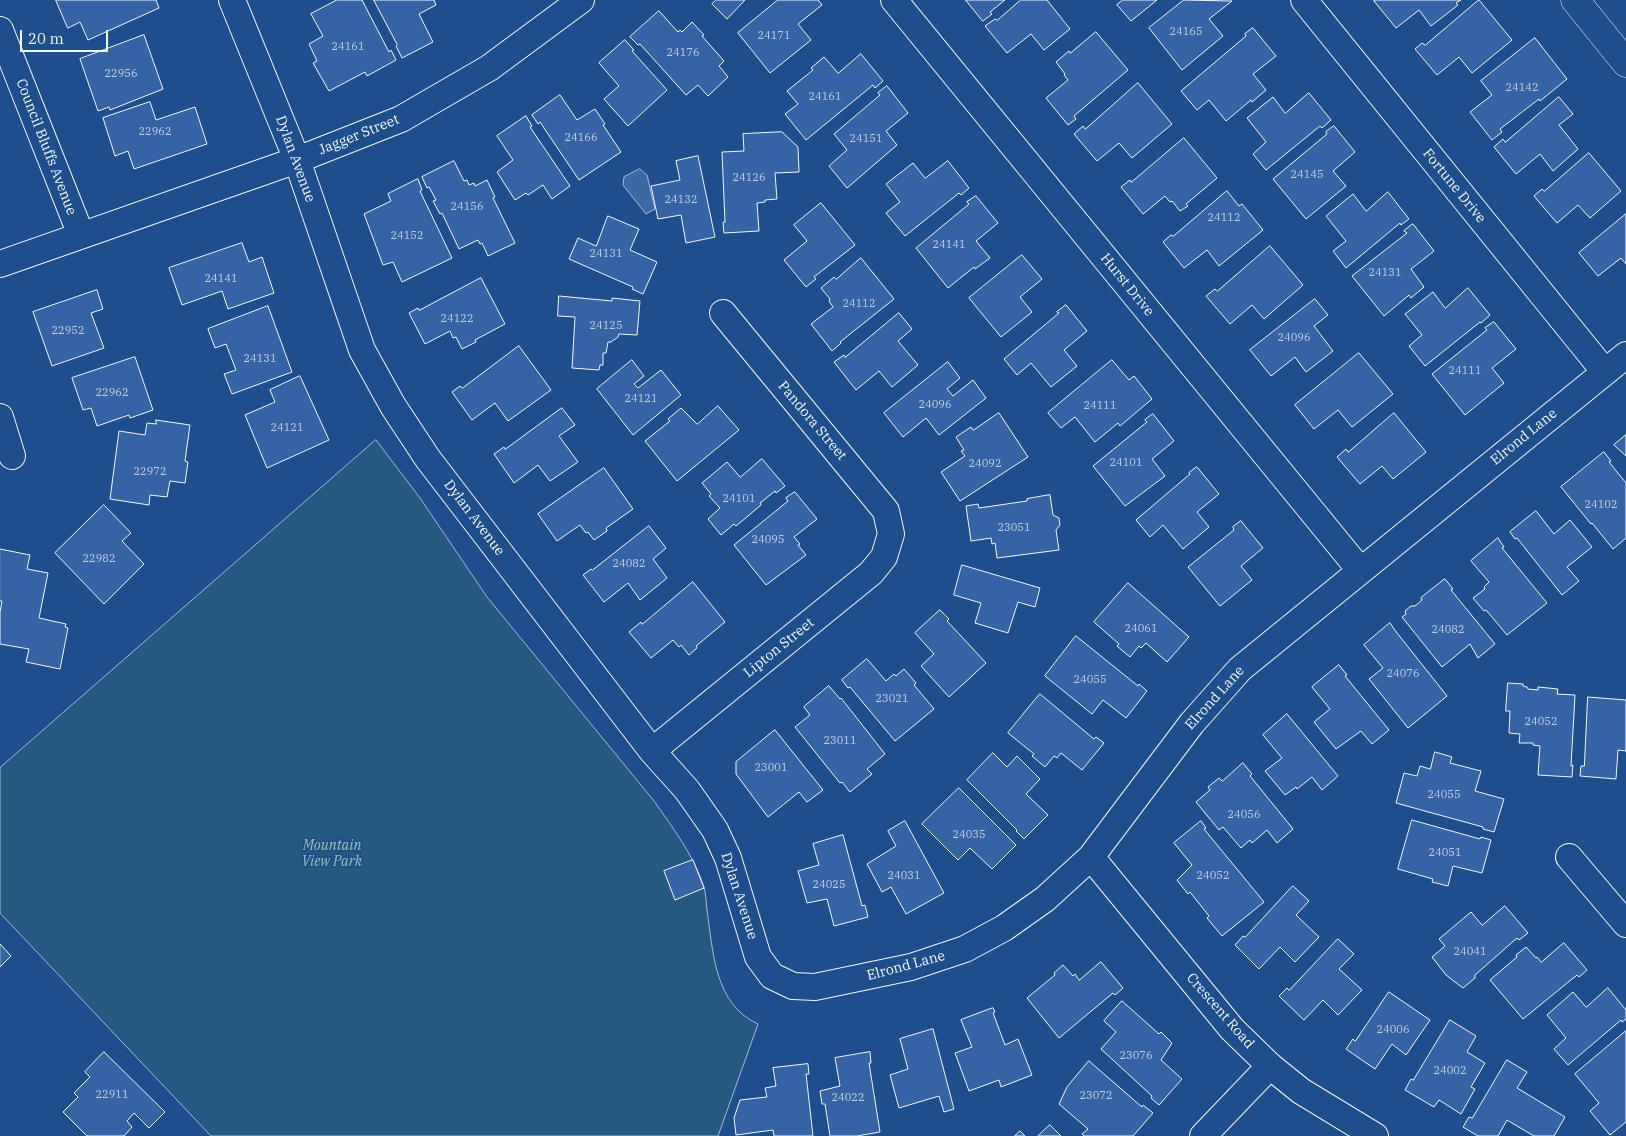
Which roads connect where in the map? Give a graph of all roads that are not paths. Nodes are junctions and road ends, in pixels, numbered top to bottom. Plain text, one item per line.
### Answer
1 (232, 0) edge
2 (581, 0) edge
3 (894, 0) edge
4 (1304, 0) edge
5 (1575, 0) edge
6 (0, 30) edge
7 (1626, 63) edge
8 (297, 160) junction
9 (81, 236) junction
10 (0, 264) edge
11 (723, 313) dead end
12 (1626, 355) edge
13 (1605, 372) junction
14 (0, 417) edge
15 (12, 456) dead end
16 (892, 534) joint
17 (1360, 570) junction
18 (652, 751) junction
19 (1091, 857) junction
20 (1568, 857) dead end
21 (1626, 924) edge
22 (793, 986) joint
23 (1270, 1066) junction
24 (1203, 1136) edge
25 (1375, 1136) edge

1 - 8 street, Dylan Avenue
2 - 8 street, Jagger Street
3 - 17 street, Hurst Drive
4 - 13 street, Fortune Drive
5 - 7 main road
6 - 9 street, Council Bluffs Avenue
8 - 9 street, Jagger Street
8 - 18 street, Dylan Avenue
9 - 10 street, Jagger Street
11 - 16 street, Pandora Street
12 - 13 street, Elrond Lane
13 - 17 street, Elrond Lane
14 - 15 street
16 - 18 street, Lipton Street
17 - 19 street, Elrond Lane
18 - 22 street, Dylan Avenue
19 - 22 street, Elrond Lane
19 - 23 street, Crescent Road
20 - 21 street
23 - 24 street
23 - 25 street, Crescent Road

